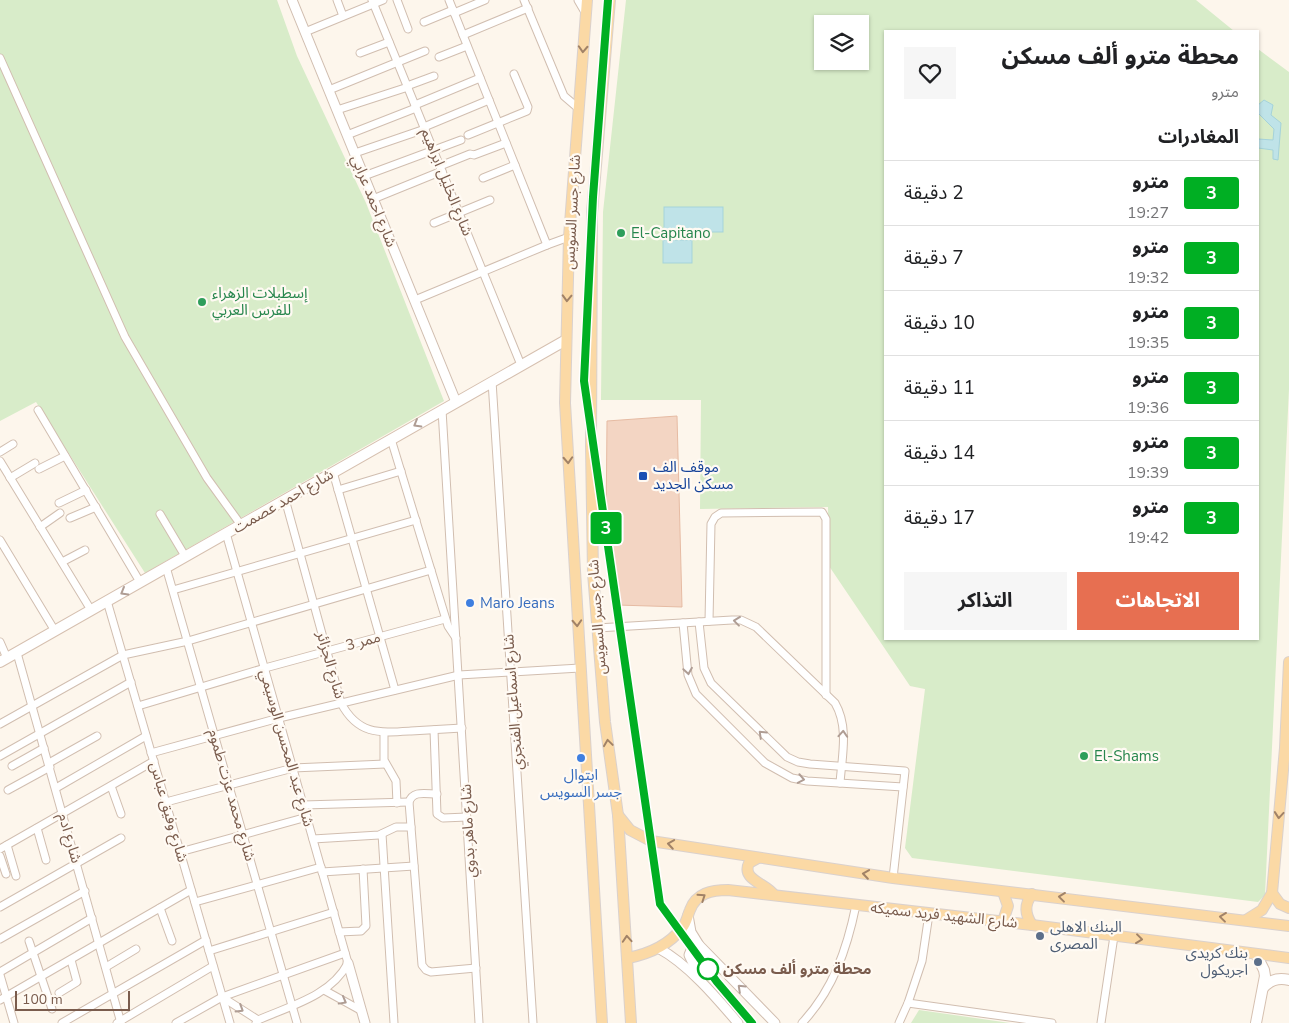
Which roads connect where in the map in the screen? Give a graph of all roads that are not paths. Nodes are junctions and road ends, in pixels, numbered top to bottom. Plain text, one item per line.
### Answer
1 (292, 0) edge
2 (337, 0) edge
3 (383, 0) edge
4 (397, 0) edge
5 (449, 0) edge
6 (485, 0) edge
7 (524, 0) edge
8 (579, 0) edge
9 (587, 0) edge
10 (610, 0) edge
11 (373, 2) edge
12 (528, 8) junction
13 (453, 11) junction
14 (586, 12) junction
15 (343, 16) junction
16 (424, 22) dead end
17 (408, 29) dead end
18 (305, 32) junction
19 (463, 35) junction
20 (389, 42) junction
21 (467, 46) junction
22 (425, 51) dead end
23 (360, 53) dead end
24 (439, 57) dead end
25 (0, 58) edge
26 (397, 62) junction
27 (514, 74) dead end
28 (434, 76) dead end
29 (480, 78) junction
30 (408, 87) junction
31 (329, 90) junction
32 (489, 100) junction
33 (416, 107) junction
34 (578, 108) junction
35 (337, 110) junction
36 (498, 122) junction
37 (424, 128) junction
38 (347, 134) junction
39 (468, 135) dead end
40 (461, 140) dead end
41 (506, 143) junction
42 (434, 150) junction
43 (355, 153) junction
44 (515, 165) junction
45 (441, 168) junction
46 (364, 176) junction
47 (483, 178) dead end
48 (373, 198) junction
49 (490, 200) dead end
50 (459, 213) junction
51 (434, 223) dead end
52 (570, 237) junction
53 (547, 244) junction
54 (483, 271) junction
55 (414, 300) junction
56 (566, 340) junction
57 (521, 365) junction
58 (492, 381) junction
59 (456, 402) junction
60 (38, 410) dead end
61 (442, 410) junction
62 (391, 439) junction
63 (13, 444) dead end
64 (0, 452) edge
65 (65, 456) junction
66 (0, 461) edge
67 (333, 472) junction
68 (401, 472) junction
69 (10, 478) junction
70 (86, 490) junction
71 (338, 490) junction
72 (285, 500) junction
73 (59, 503) dead end
74 (96, 507) junction
75 (60, 513) dead end
76 (160, 514) dead end
77 (70, 518) dead end
78 (416, 520) junction
79 (241, 525) junction
80 (40, 526) junction
81 (226, 533) junction
82 (352, 538) junction
83 (0, 540) edge
84 (85, 550) dead end
85 (300, 553) junction
86 (185, 556) junction
87 (62, 562) junction
88 (166, 567) junction
89 (431, 570) junction
90 (237, 571) junction
91 (140, 582) junction
92 (366, 589) junction
93 (173, 590) junction
94 (107, 601) junction
95 (314, 604) junction
96 (91, 610) junction
97 (446, 619) junction
98 (709, 621) junction
99 (252, 622) junction
100 (700, 622) junction
101 (682, 623) junction
102 (597, 628) junction
103 (55, 631) junction
104 (380, 637) junction
105 (456, 638) junction
106 (188, 641) junction
107 (0, 642) edge
108 (327, 651) junction
109 (17, 652) junction
110 (123, 655) junction
111 (3, 660) edge
112 (1289, 662) edge
113 (265, 668) junction
114 (580, 668) junction
115 (511, 672) junction
116 (458, 675) junction
117 (131, 682) junction
118 (201, 687) junction
119 (395, 690) junction
120 (826, 695) junction
121 (341, 703) junction
122 (32, 706) junction
123 (138, 706) junction
124 (279, 718) junction
125 (0, 724) edge
126 (462, 728) junction
127 (434, 730) junction
128 (40, 733) junction
129 (384, 733) junction
130 (98, 736) dead end
131 (146, 736) junction
132 (215, 736) junction
133 (44, 748) junction
134 (0, 756) edge
135 (153, 757) junction
136 (386, 764) junction
137 (49, 765) junction
138 (12, 766) dead end
139 (841, 766) junction
140 (293, 768) junction
141 (840, 783) junction
142 (229, 785) junction
143 (111, 786) junction
144 (904, 787) junction
145 (56, 788) junction
146 (8, 790) dead end
147 (436, 794) junction
148 (166, 802) junction
149 (410, 802) junction
150 (398, 803) junction
151 (303, 805) junction
152 (63, 813) junction
153 (121, 814) dead end
154 (618, 814) junction
155 (307, 816) junction
156 (467, 817) junction
157 (411, 827) junction
158 (37, 828) junction
159 (243, 834) junction
160 (382, 834) junction
161 (121, 838) dead end
162 (313, 840) junction
163 (2, 849) edge
164 (180, 852) junction
165 (758, 858) junction
166 (46, 860) dead end
167 (77, 863) junction
168 (414, 866) junction
169 (384, 868) junction
170 (322, 869) junction
171 (362, 870) junction
172 (6, 874) dead end
173 (16, 876) dead end
174 (894, 878) junction
175 (257, 885) junction
176 (191, 890) junction
177 (85, 891) junction
178 (1003, 892) junction
179 (1272, 893) junction
180 (1032, 894) junction
181 (774, 895) junction
182 (195, 902) junction
183 (856, 905) junction
184 (0, 907) edge
185 (160, 908) junction
186 (1289, 908) edge
187 (334, 912) junction
188 (929, 914) junction
189 (688, 915) junction
190 (92, 918) junction
191 (1246, 920) junction
192 (1003, 921) junction
193 (1032, 925) junction
194 (1289, 926) edge
195 (271, 932) junction
196 (340, 932) junction
197 (1114, 936) junction
198 (0, 939) edge
199 (206, 940) junction
200 (29, 941) dead end
201 (172, 941) dead end
202 (100, 943) junction
203 (699, 945) junction
204 (658, 948) junction
205 (136, 949) dead end
206 (209, 951) junction
207 (33, 952) junction
208 (345, 953) junction
209 (1256, 954) junction
210 (628, 958) junction
211 (1289, 958) edge
212 (71, 960) junction
213 (348, 963) junction
214 (213, 966) junction
215 (106, 967) junction
216 (476, 968) junction
217 (0, 973) edge
218 (283, 975) junction
219 (41, 976) junction
220 (1289, 980) edge
221 (705, 986) junction
222 (1263, 988) junction
223 (324, 990) junction
224 (113, 992) junction
225 (59, 993) dead end
226 (3, 998) edge
227 (222, 998) junction
228 (908, 1003) junction
229 (292, 1005) junction
230 (52, 1009) dead end
231 (362, 1011) junction
232 (257, 1021) edge
233 (1029, 1021) edge
234 (120, 1022) edge
235 (14, 1023) edge
236 (62, 1023) edge
237 (176, 1023) edge
238 (230, 1023) edge
239 (297, 1023) edge
240 (365, 1023) edge
241 (394, 1023) edge
242 (480, 1023) edge
243 (533, 1023) edge
244 (602, 1023) edge
245 (631, 1023) edge
246 (738, 1023) edge
247 (775, 1023) edge
248 (802, 1023) edge
249 (898, 1023) edge
250 (1052, 1023) edge
251 (1100, 1023) edge
252 (1256, 1023) edge

1 - 18 street, شارع احمد عرابي
2 - 15 street
3 - 11 street
4 - 17 street
5 - 13 street
6 - 13 street
7 - 12 street
8 - 14 street
9 - 14 main road, شارع جسر السويس
10 - 102 main road, شارع جسر السويس
11 - 15 street
11 - 20 street, شارع الخليل ابراهيم
12 - 19 street
12 - 34 street
13 - 16 street
13 - 19 street
14 -> 34 main road, شارع جسر السويس
15 - 18 street
18 - 31 street, شارع احمد عرابي
19 - 21 street
20 - 23 street
20 - 26 street, شارع الخليل ابراهيم
21 - 24 street
21 - 29 street
22 - 26 street
25 - 79 street
26 - 30 street, شارع الخليل ابراهيم
26 - 31 street
27 - 36 street
28 - 30 street
29 - 32 street
29 - 33 street
30 - 33 street, شارع الخليل ابراهيم
30 - 35 street
31 - 35 street, شارع احمد عرابي
32 - 36 street
32 - 37 street
33 - 37 street, شارع الخليل ابراهيم
33 - 38 street
34 - 52 main road, شارع جسر السويس
35 - 38 street, شارع احمد عرابي
36 - 39 street
36 - 41 street
37 - 42 street, شارع الخليل ابراهيم
37 - 43 street
38 - 43 street, شارع احمد عرابي
40 - 42 street
41 - 44 street
41 - 45 street
42 - 45 street, شارع الخليل ابراهيم
42 - 46 street
43 - 46 street, شارع احمد عرابي
44 - 47 street
44 - 53 street
45 - 48 street
45 - 50 street, شارع الخليل ابراهيم
46 - 48 street, شارع احمد عرابي
48 - 55 street, شارع احمد عرابي
49 - 50 street
50 - 51 street
50 - 54 street, شارع الخليل ابراهيم
52 - 53 street
52 -> 56 main road, شارع جسر السويس
53 - 54 street
54 - 55 street
54 - 57 street, شارع الخليل ابراهيم
55 - 59 street, شارع احمد عرابي
56 - 57 main road, شارع احمد عصمت
56 -> 114 main road, شارع جسر السويس
57 - 58 main road, شارع احمد عصمت
58 - 59 main road, شارع احمد عصمت
58 - 115 street, شارع اسماعيل الفنجري
59 - 61 main road, شارع احمد عصمت
60 - 65 street
61 -> 62 main road, شارع احمد عصمت
61 - 105 street, شارع ماهر بدوي
62 - 67 main road, شارع احمد عصمت
62 - 68 street, شارع ماهر بدوي
63 - 64 street
65 - 69 street
65 - 70 street
66 - 69 street
67 - 71 street
67 - 72 main road, شارع احمد عصمت
68 - 71 street
68 - 78 street, شارع ماهر بدوي
69 - 80 street
70 - 73 street
70 - 74 street
71 - 82 street
72 - 79 main road, شارع احمد عصمت
72 - 85 street, شارع الجزائر
74 - 77 street
74 - 91 street
75 - 80 street
76 - 86 street
78 - 82 street
78 - 89 street, شارع ماهر بدوي
79 - 81 main road, شارع احمد عصمت
80 - 87 street
81 - 86 main road, شارع احمد عصمت
81 - 90 street, شارع عبد المحسن الوسيمي
82 - 85 street
82 - 92 street
83 - 103 street
84 - 87 street
85 - 90 street
85 - 95 street, شارع الجزائر
86 - 88 main road, شارع احمد عصمت
87 - 96 street
88 - 91 main road, شارع احمد عصمت
88 - 93 street, شارع محمد عزت طموم
89 - 92 street
89 - 97 street, شارع ماهر بدوي
90 - 93 street
90 - 99 street, شارع عبد المحسن الوسيمي
91 -> 94 main road, شارع احمد عصمت
92 - 95 street
92 - 104 street
93 - 106 street, شارع محمد عزت طموم
94 - 96 main road, شارع احمد عصمت
94 - 110 street, شارع وفيق عباس
95 - 99 street
95 - 108 street, شارع الجزائر
96 - 103 main road, شارع احمد عصمت
97 - 104 street, ممر 3
97 - 105 street, شارع ماهر بدوي
98 - 100 street
120 -> 98 street
98 - 120 street
99 - 106 street
99 - 113 street, شارع عبد المحسن الوسيمي
100 - 101 street
139 -> 100 street
101 - 102 street
101 -> 141 street
154 -> 102 main road, شارع جسر السويس
103 - 109 main road, شارع احمد عصمت
104 - 108 street, ممر 3
104 - 119 street
105 - 116 street, شارع ماهر بدوي
106 - 110 street
106 - 118 street, شارع محمد عزت طموم
107 - 111 street
108 - 113 street, ممر 3
108 - 121 street, شارع الجزائر
109 - 111 main road, شارع احمد عصمت
109 - 122 street, شارع ادم
110 - 117 street, شارع وفيق عباس
110 - 122 street
112 -> 179 main road
113 - 118 street, ممر 3
113 - 124 street, شارع عبد المحسن الوسيمي
114 - 115 street
114 - 244 main road, شارع جسر السويس
115 - 116 street
115 - 243 street, شارع اسماعيل الفنجري
116 - 119 street
116 - 126 street, شارع ماهر بدوي
117 - 123 street, شارع وفيق عباس
117 - 128 street
118 - 123 street, ممر 3
118 - 132 street, شارع محمد عزت طموم
119 - 121 street
139 -> 120 street
121 - 124 street
121 - 129 street, شارع الجزائر
122 - 125 street
122 - 128 street, شارع ادم
123 - 131 street, شارع وفيق عباس
124 - 132 street
124 - 140 street, شارع عبد المحسن الوسيمي
126 - 127 street, شارع الجزائر
126 - 156 street, شارع ماهر بدوي
127 - 129 street, شارع الجزائر
127 - 147 street
128 - 133 street, شارع ادم
128 - 134 street
129 - 136 street
130 - 137 street
131 - 135 street, شارع وفيق عباس
131 - 145 street
132 - 135 street
132 - 142 street, شارع محمد عزت طموم
133 - 137 street, شارع ادم
133 - 138 street
135 - 143 street
135 - 148 street, شارع وفيق عباس
136 - 140 street
136 - 150 street
137 - 145 street, شارع ادم
137 - 146 street
139 - 141 street
139 - 144 street
140 - 142 street
140 - 151 street, شارع عبد المحسن الوسيمي
141 - 144 street
142 - 148 street
142 - 159 street, شارع محمد عزت طموم
143 - 152 street
143 - 153 street
144 - 174 street
145 - 152 street, شارع ادم
147 - 149 street
147 - 156 street
148 - 164 street, شارع وفيق عباس
149 - 150 street
149 - 157 street
150 - 151 street
151 - 155 street, شارع عبد المحسن الوسيمي
152 - 158 street
152 - 167 street, شارع ادم
165 -> 154 main road, شارع الشهيد فريد سميكه
210 -> 154 main road, شارع جسر السويس
155 - 159 street
155 - 162 street, شارع عبد المحسن الوسيمي
156 - 216 street, شارع ماهر بدوي
157 - 160 street
157 - 168 street
158 - 163 street
158 - 166 street
159 - 164 street
159 - 175 street, شارع محمد عزت طموم
160 - 162 street
160 - 169 street
161 - 167 street
162 - 170 street, شارع عبد المحسن الوسيمي
163 - 172 street
163 - 173 street
164 - 176 street, شارع وفيق عباس
174 -> 165 main road, شارع الشهيد فريد سميكه
165 - 181 main road
167 - 177 street, شارع ادم
167 - 184 street
168 - 169 street
168 - 216 street
169 - 171 street
169 - 241 street
170 - 171 street
170 - 175 street
170 - 187 street, شارع عبد المحسن الوسيمي
171 - 196 street
174 - 178 main road, شارع الشهيد فريد سميكه
175 - 182 street
175 - 195 street, شارع محمد عزت طموم
176 - 182 street, شارع وفيق عباس
176 - 185 street
177 - 190 street, شارع ادم
177 - 198 street
178 - 180 main road, شارع الشهيد فريد سميكه
178 - 192 main road
179 - 186 main road
179 - 191 main road
191 -> 180 main road, شارع الشهيد فريد سميكه
180 - 193 main road
181 - 183 main road, شارع الشهيد فريد سميكه
189 -> 181 main road, شارع الشهيد فريد سميكه
182 - 199 street, شارع وفيق عباس
183 - 188 main road, شارع الشهيد فريد سميكه
183 - 248 street
185 - 201 street
185 - 202 street
187 - 195 street
187 - 196 street, شارع عبد المحسن الوسيمي
188 - 192 main road, شارع الشهيد فريد سميكه
188 - 228 street
189 - 203 street
189 - 204 main road, شارع الشهيد فريد سميكه
190 - 202 street, شارع ادم
190 - 207 street
191 - 194 main road, شارع الشهيد فريد سميكه
192 - 193 main road, شارع الشهيد فريد سميكه
193 - 197 main road, شارع الشهيد فريد سميكه
195 - 206 street
195 - 218 street, شارع محمد عزت طموم
196 - 208 street, شارع عبد المحسن الوسيمي
197 -> 209 main road, شارع الشهيد فريد سميكه
197 - 251 street
199 - 206 street, شارع وفيق عباس
199 - 224 street
200 - 207 street
202 - 212 street
202 - 215 street, شارع ادم
203 - 221 street
247 -> 203 street
204 - 210 main road, شارع الشهيد فريد سميكه
204 - 221 street
205 - 215 street
206 - 214 street, شارع وفيق عباس
207 - 217 street
207 - 219 street
208 - 213 street, شارع عبد المحسن الوسيمي
208 - 218 street
209 - 211 main road, شارع الشهيد فريد سميكه
209 - 222 main road
210 - 245 main road, شارع جسر السويس
212 - 219 street
212 - 225 street
213 - 223 street
213 - 231 street, شارع عبد المحسن الوسيمي
214 - 227 street, شارع وفيق عباس
214 - 234 street
215 - 224 street, شارع ادم
216 - 242 street, شارع ماهر بدوي
217 - 226 street
218 - 227 street
218 - 229 street, شارع محمد عزت طموم
219 - 226 street
219 - 230 street
220 - 222 main road
221 - 246 street
222 - 252 main road
223 - 229 street
223 -> 231 street
224 - 234 street, شارع ادم
224 - 236 street
226 - 235 street
227 -> 232 street
227 - 237 street
227 - 238 street, شارع وفيق عباس
228 - 233 street
228 - 249 street
229 - 232 street
229 - 239 street, شارع محمد عزت طموم
231 - 240 street, شارع عبد المحسن الوسيمي
233 - 250 street

